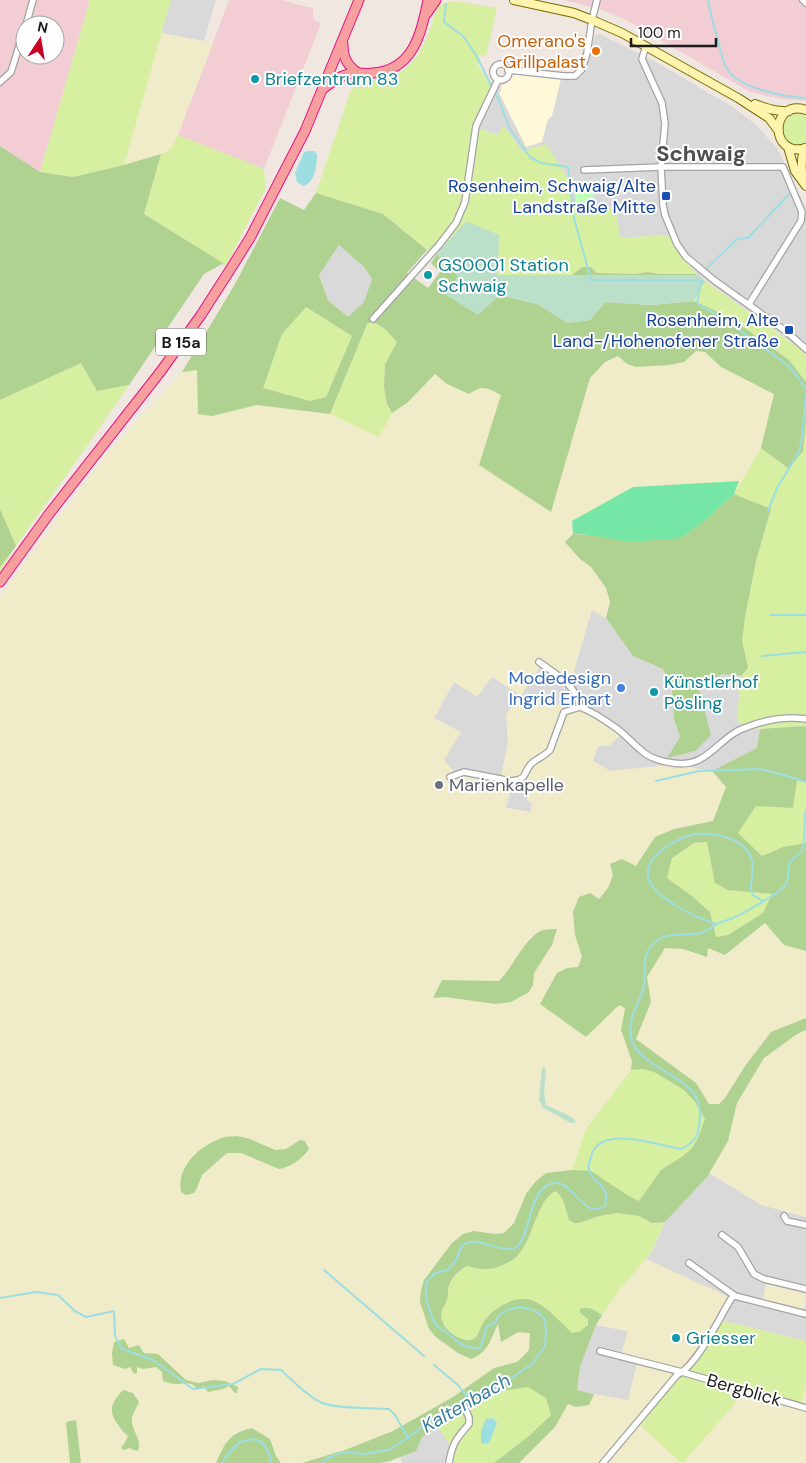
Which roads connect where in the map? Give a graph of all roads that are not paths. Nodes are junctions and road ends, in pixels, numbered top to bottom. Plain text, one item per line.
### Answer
1 (34, 0) edge
2 (359, 0) edge
3 (420, 0) edge
4 (428, 0) edge
5 (436, 0) edge
6 (514, 0) edge
7 (597, 0) edge
8 (803, 0) edge
9 (806, 3) edge
10 (29, 15) edge
11 (424, 20) junction
12 (592, 20) junction
13 (343, 40) junction
14 (647, 46) junction
15 (15, 57) edge
16 (508, 70) junction
17 (358, 73) junction
18 (498, 80) junction
19 (0, 82) edge
20 (322, 90) junction
21 (738, 98) junction
22 (806, 110) edge
23 (789, 111) junction
24 (778, 130) junction
25 (788, 147) junction
26 (806, 148) edge
27 (661, 168) junction
28 (584, 170) dead end
29 (805, 185) edge
30 (749, 304) junction
31 (373, 319) dead end
32 (806, 349) edge
33 (0, 582) edge
34 (539, 662) dead end
35 (580, 707) junction
36 (806, 719) edge
37 (450, 777) dead end
38 (784, 1216) dead end
39 (806, 1225) edge
40 (722, 1235) dead end
41 (689, 1264) dead end
42 (806, 1288) edge
43 (734, 1295) junction
44 (806, 1314) edge
45 (600, 1351) dead end
46 (682, 1372) junction
47 (465, 1408) dead end
48 (806, 1408) edge
49 (449, 1463) edge
50 (603, 1463) edge

1 - 10 street
2 - 13 highway, B 15a
3 - 11 highway
4 - 11 highway
5 - 11 highway
6 - 12 main road
7 - 12 street
8 - 9 street
11 - 17 highway
12 - 14 main road
12 - 16 street
13 - 17 highway
13 - 20 highway, B 15a
14 - 21 main road
14 - 27 street
15 - 19 street
16 - 18 street
16 - 18 street
17 - 20 highway
18 - 31 street
20 - 33 highway, B 15a
21 - 23 main road
21 - 24 main road
22 - 23 main road
23 - 24 main road
24 - 25 main road
25 - 26 main road
25 - 29 main road
26 - 29 main road
27 - 28 street
27 - 30 street
27 - 30 street
30 - 32 street
34 - 35 street
35 - 36 street
35 - 37 street
38 - 39 street
40 - 42 street
41 - 43 street
43 - 44 street
43 - 46 street, Bergblick
45 - 46 street, Bergblick
46 - 48 street, Bergblick
46 - 50 street, Bergblick
47 - 49 street

